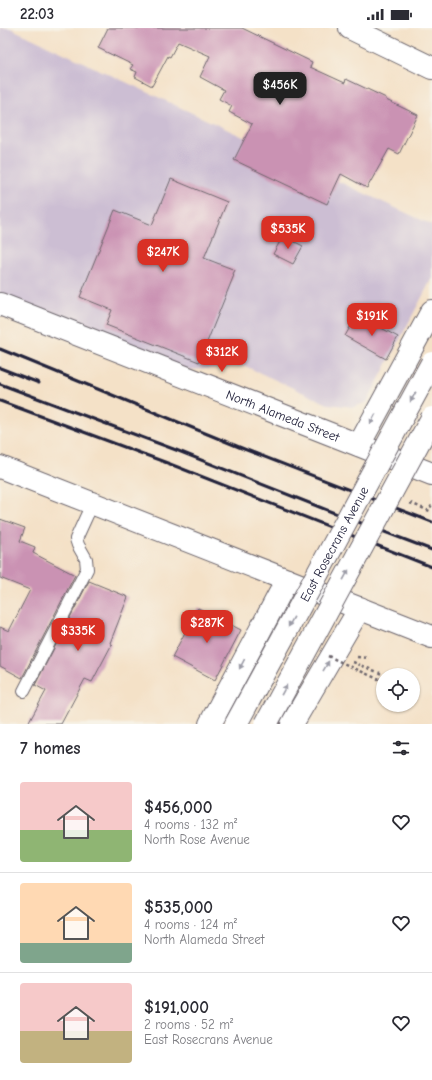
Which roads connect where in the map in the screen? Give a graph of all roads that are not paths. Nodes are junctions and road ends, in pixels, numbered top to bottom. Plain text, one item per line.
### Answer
1 (350, 28) edge
2 (432, 68) edge
3 (0, 304) edge
4 (432, 311) edge
5 (432, 363) edge
6 (432, 418) edge
7 (359, 445) junction
8 (0, 467) edge
9 (432, 474) edge
10 (92, 504) junction
11 (287, 580) junction
12 (360, 608) junction
13 (432, 637) edge
14 (24, 691) dead end
15 (210, 724) edge
16 (236, 724) edge
17 (266, 724) edge
18 (292, 724) edge

1 - 2 main road
3 - 7 main road, North Alameda Street
4 -> 7 main road
5 -> 16 main road, East Rosecrans Avenue, bridge
17 -> 6 main road, East Rosecrans Avenue, bridge
7 - 9 main road, North Alameda Street
8 - 10 main road
10 - 11 main road
10 - 14 lane
11 - 12 main road
11 -> 15 main road
12 - 13 main road
18 -> 12 main road

